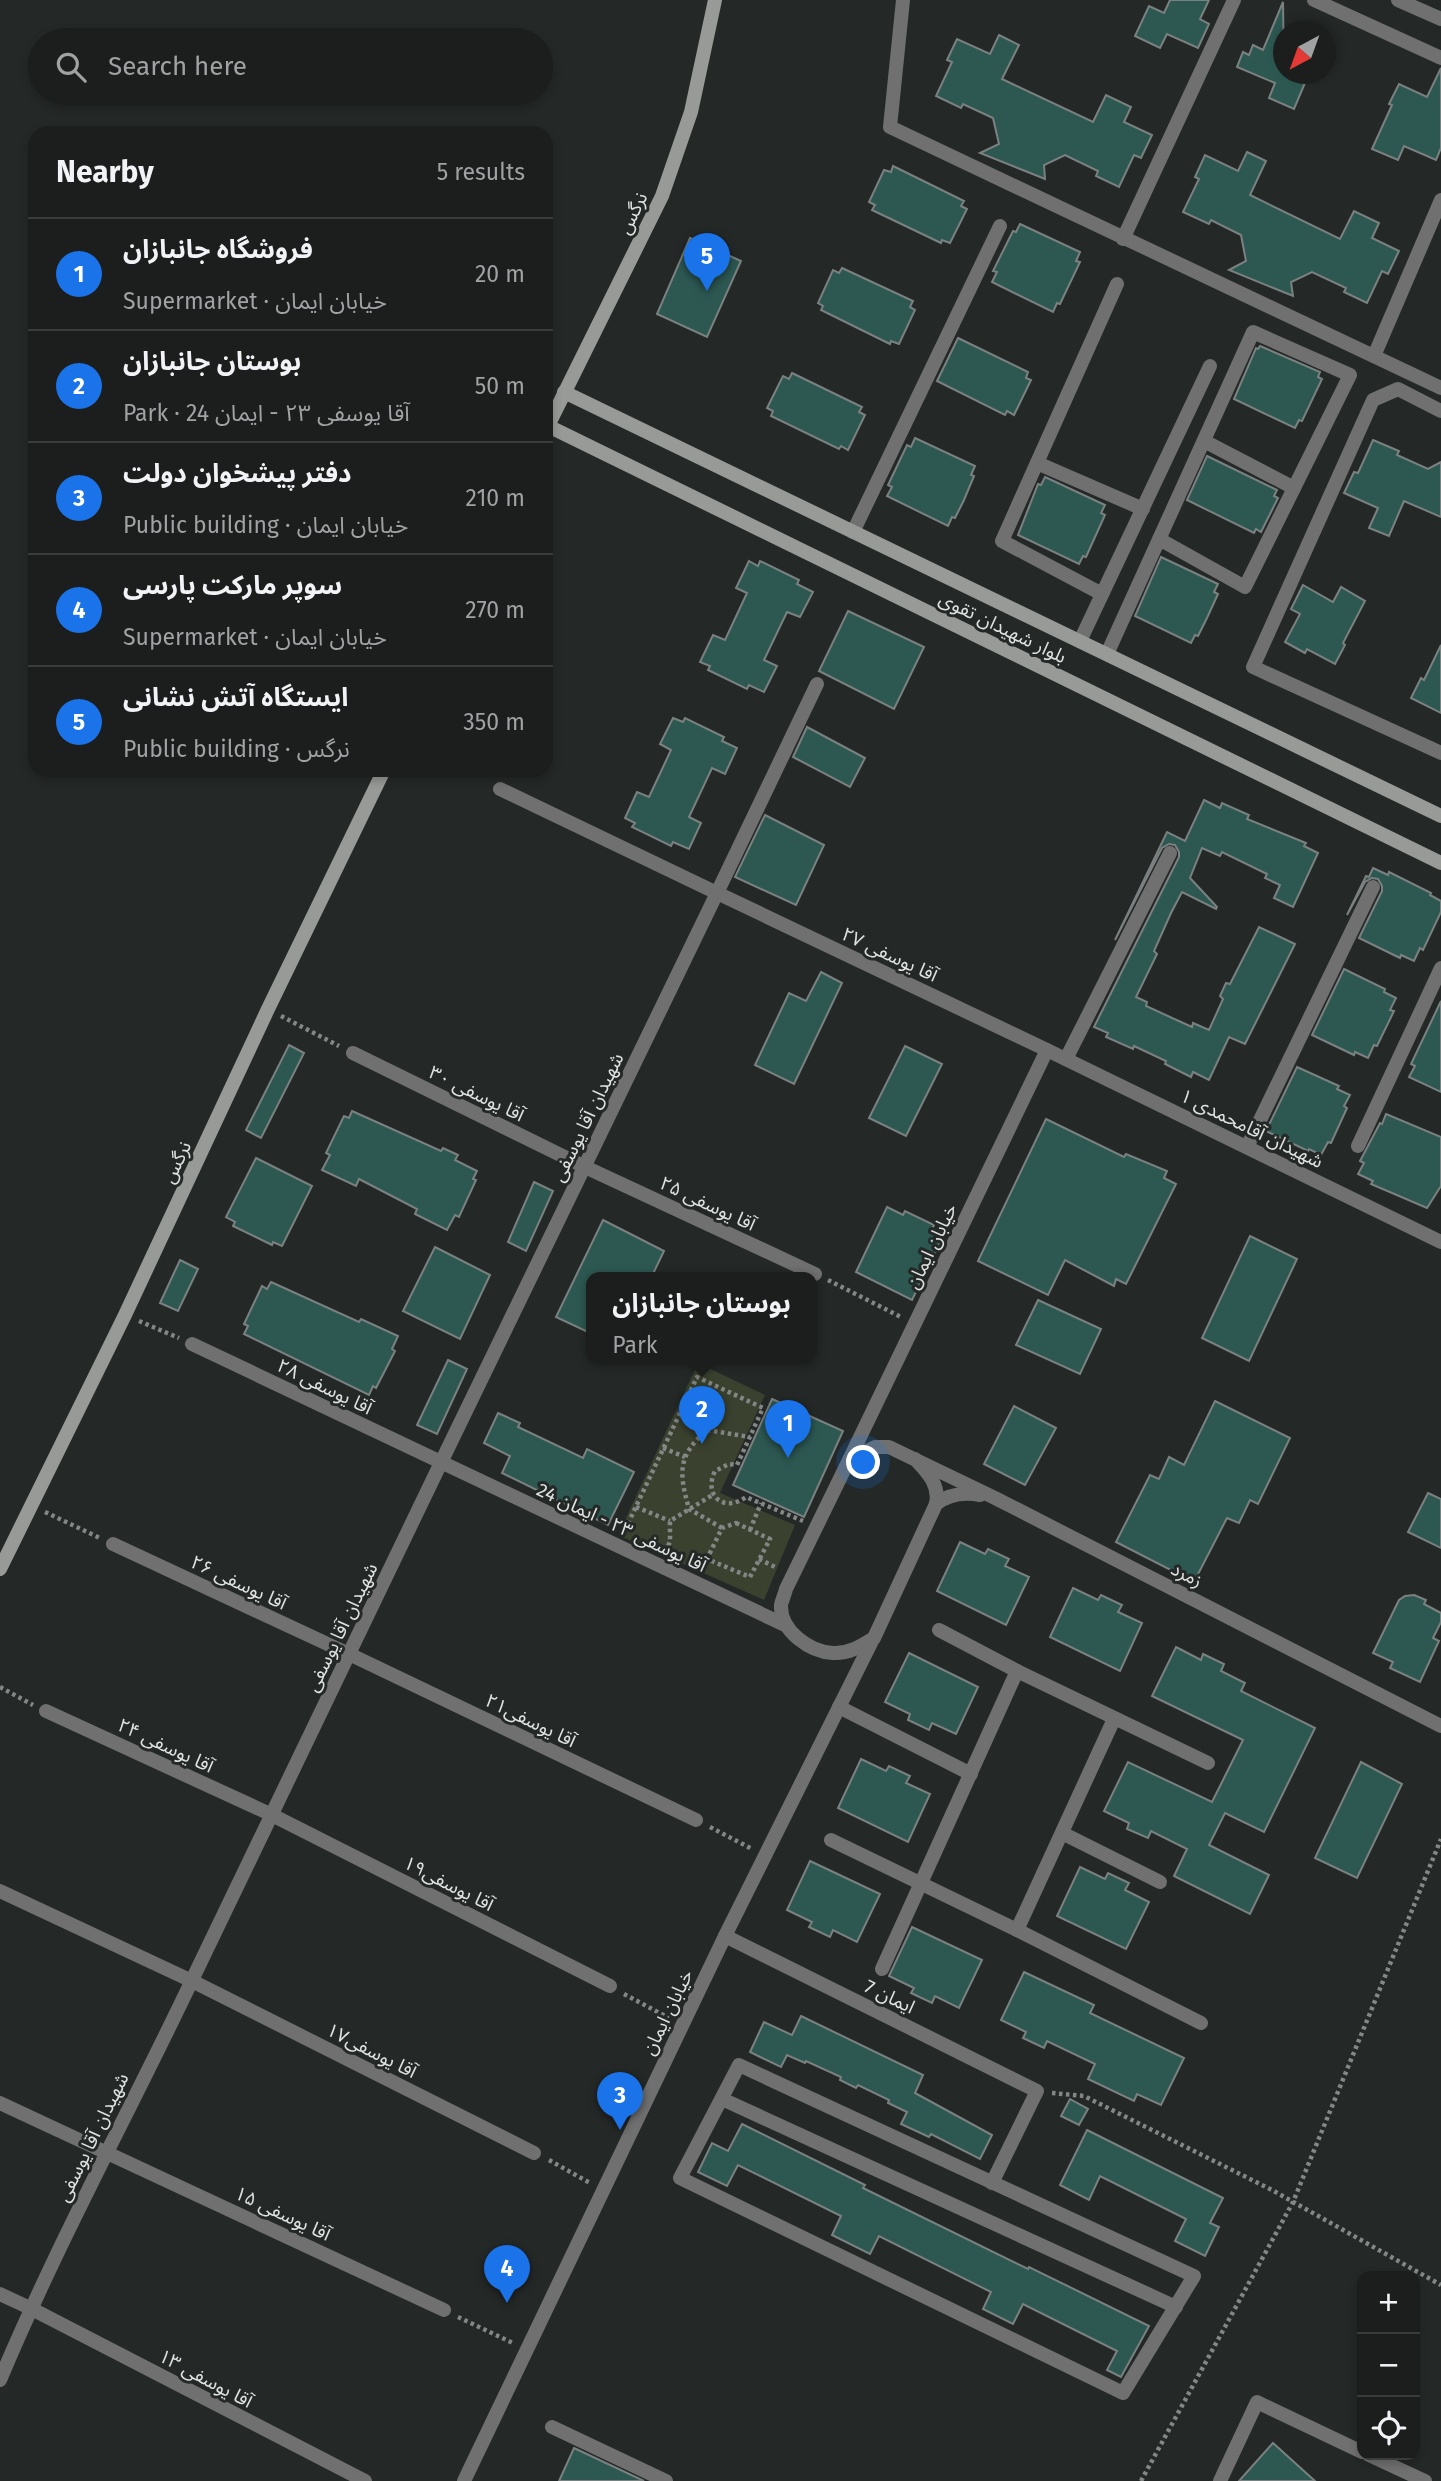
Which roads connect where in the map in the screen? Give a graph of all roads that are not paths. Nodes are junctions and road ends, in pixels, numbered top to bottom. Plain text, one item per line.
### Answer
1 (715, 0) edge
2 (903, 0) edge
3 (1234, 0) edge
4 (1314, 0) edge
5 (1398, 0) edge
6 (1441, 19) edge
7 (1441, 58) edge
8 (1441, 200) edge
9 (1000, 226) dead end
10 (1123, 239) junction
11 (1117, 284) dead end
12 (1374, 356) junction
13 (1210, 366) dead end
14 (1441, 388) edge
15 (564, 392) junction
16 (1441, 411) edge
17 (553, 415) edge
18 (553, 431) edge
19 (1204, 441) junction
20 (1037, 463) junction
21 (1294, 488) junction
22 (1143, 509) junction
23 (853, 532) junction
24 (1159, 539) junction
25 (1102, 594) junction
26 (1080, 641) junction
27 (1107, 654) junction
28 (817, 684) dead end
29 (1441, 752) edge
30 (381, 777) edge
31 (500, 789) dead end
32 (1441, 816) edge
33 (1170, 853) dead end
34 (1441, 863) edge
35 (1373, 887) dead end
36 (717, 893) junction
37 (1441, 968) edge
38 (1047, 1050) junction
39 (353, 1053) road end
40 (1066, 1059) junction
41 (1358, 1146) dead end
42 (1247, 1147) junction
43 (585, 1167) junction
44 (1441, 1242) edge
45 (811, 1272) edge
46 (192, 1343) road end
47 (867, 1423) junction
48 (889, 1447) junction
49 (849, 1460) junction
50 (915, 1460) junction
51 (442, 1464) junction
52 (995, 1498) junction
53 (936, 1504) junction
54 (113, 1544) road end
55 (0, 1569) edge
56 (787, 1626) junction
57 (939, 1630) dead end
58 (874, 1638) junction
59 (349, 1654) junction
60 (1017, 1671) junction
61 (839, 1707) junction
62 (46, 1711) road end
63 (1114, 1719) junction
64 (1441, 1726) edge
65 (1208, 1763) dead end
66 (971, 1774) junction
67 (270, 1814) junction
68 (696, 1820) road end
69 (1062, 1833) junction
70 (831, 1840) dead end
71 (1160, 1882) dead end
72 (922, 1883) junction
73 (0, 1891) edge
74 (1017, 1930) junction
75 (725, 1936) junction
76 (882, 1969) dead end
77 (192, 1981) junction
78 (610, 1986) road end
79 (1201, 2023) dead end
80 (722, 2099) junction
81 (0, 2103) edge
82 (106, 2152) junction
83 (534, 2153) road end
84 (992, 2183) junction
85 (0, 2294) edge
86 (1176, 2306) junction
87 (30, 2308) junction
88 (444, 2310) road end
89 (0, 2380) edge
90 (552, 2427) dead end
91 (1357, 2450) edge
92 (1380, 2460) edge
93 (365, 2481) edge
94 (464, 2481) edge
95 (666, 2481) edge
96 (1220, 2481) edge
97 (1425, 2481) edge

1 - 15 main road, نرگس
2 - 10 street
3 - 10 street
4 - 7 street
5 - 6 street
8 - 12 street
9 - 23 street
10 - 12 street
11 - 20 street
12 - 14 street
13 - 22 street
15 - 17 main road, نرگس
15 - 23 main road, بلوار شهیدان تقوی
16 - 29 street
18 - 34 main road, بلوار شهیدان تقوی
19 - 21 street
19 - 21 street
19 - 24 street
20 - 22 street
20 - 25 street
21 - 24 street
22 - 25 street
23 - 26 main road, بلوار شهیدان تقوی
24 - 27 street
25 - 26 street
26 - 27 main road, بلوار شهیدان تقوی
27 - 32 main road, بلوار شهیدان تقوی
28 - 36 street, شهیدان آقا یوسفی
30 - 55 main road, نرگس
31 - 36 street, آقا یوسفی ۲۷
33 - 40 street
35 - 42 street
36 - 38 street, آقا یوسفی ۲۷
36 - 43 street, شهیدان آقا یوسفی
37 - 41 street
38 - 40 street, شهیدان آقامحمدی ۱
38 - 47 street, خیابان ایمان
39 - 43 street, آقا یوسفی ۳۰
40 - 42 street, شهیدان آقامحمدی ۱
42 - 44 street, شهیدان آقامحمدی ۱
43 - 45 street, آقا یوسفی ۲۵
43 - 51 street, شهیدان آقا یوسفی
46 - 51 street, آقا یوسفی ۲۸
47 - 48 street
47 - 49 street, خیابان ایمان
48 - 49 street
48 - 50 street, زمرد
49 - 56 street, خیابان ایمان
50 - 52 street, زمرد
50 - 53 street
51 - 56 street, آقا یوسفی ۲۳ - ایمان 24
51 - 59 street, شهیدان آقا یوسفی
52 - 53 street
52 - 64 street, زمرد
53 - 58 street, خیابان ایمان
54 - 59 street, آقا یوسفی ۲۶
56 - 58 street, آقا یوسفی ۲۳ - ایمان 24
57 - 60 street
58 - 61 street, خیابان ایمان
59 - 67 street, شهیدان آقا یوسفی
59 - 68 street, آقا یوسفی۲۱
60 - 63 street
60 - 66 street
61 - 66 street
61 - 75 street, خیابان ایمان
62 - 67 street, آقا یوسفی ۲۴
63 - 65 street
63 - 69 street
66 - 72 street
67 - 77 street, شهیدان آقا یوسفی
67 - 78 street, آقا یوسفی۱۹
69 - 71 street
69 - 74 street
70 - 72 street
72 - 74 street
72 - 76 street
73 - 77 street, آقا یوسفی۱۷
74 - 79 street
75 - 84 street, ایمان 7
75 - 94 street, خیابان ایمان
77 - 82 street, شهیدان آقا یوسفی
77 - 83 street, آقا یوسفی۱۷
80 - 84 street
80 - 86 street
80 - 86 street
81 - 82 street, آقا یوسفی ۱۵
82 - 87 street, شهیدان آقا یوسفی
82 - 88 street, آقا یوسفی ۱۵
84 - 86 street
85 - 87 street, آقا یوسفی ۱۳
87 - 89 street, شهیدان آقا یوسفی
87 - 93 street, آقا یوسفی ۱۳
90 - 95 street
91 - 96 street
92 - 97 street

